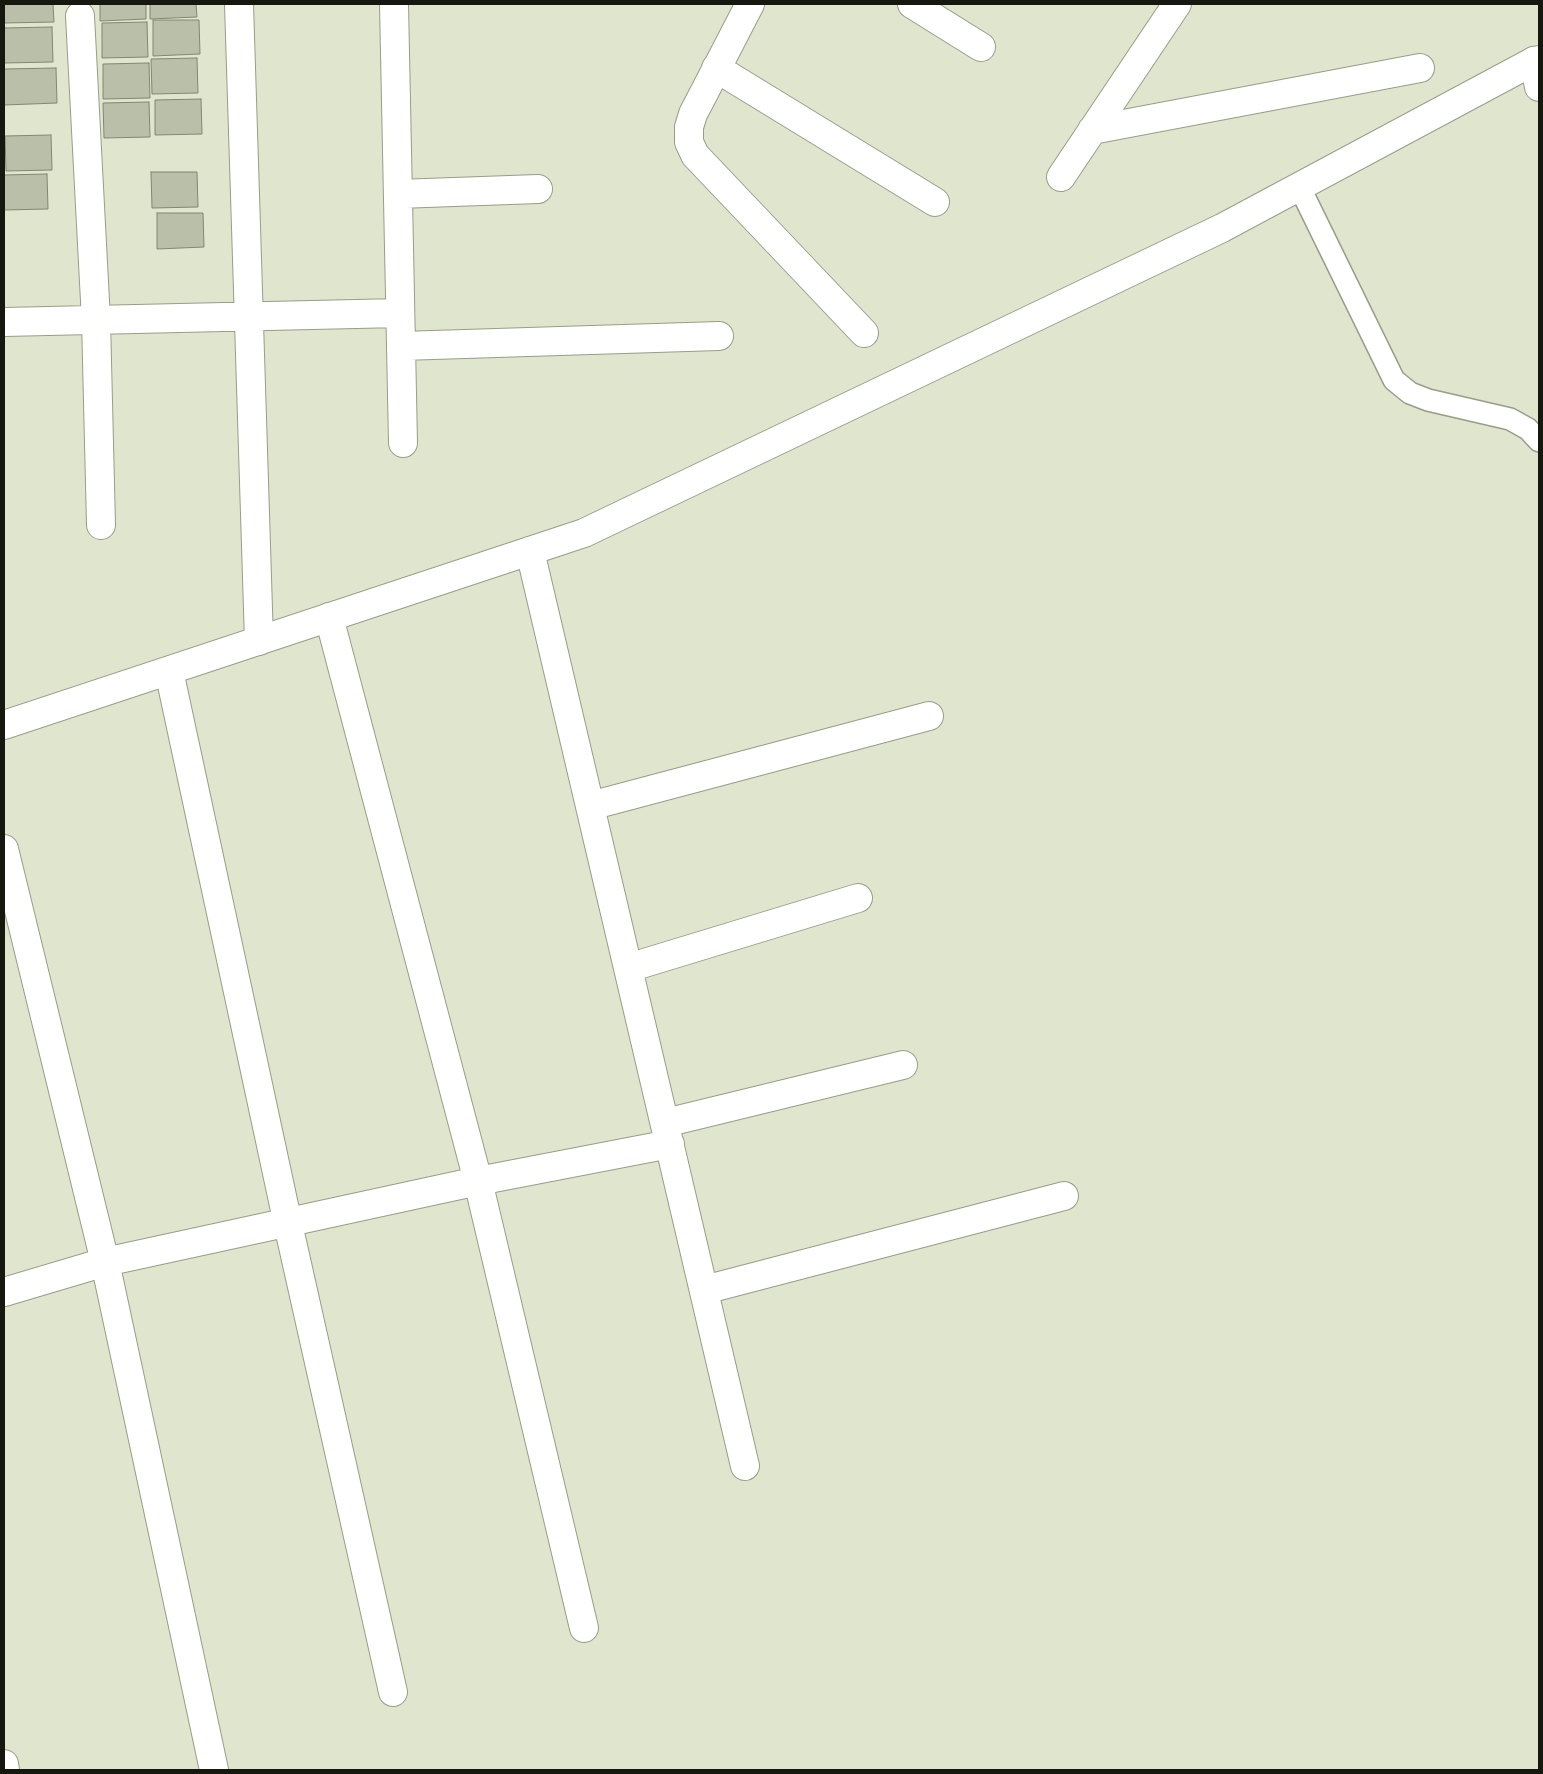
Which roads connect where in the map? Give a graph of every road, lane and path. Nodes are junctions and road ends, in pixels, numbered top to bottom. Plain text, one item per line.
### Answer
1 (239, 4) edge
2 (394, 4) edge
3 (750, 4) edge
4 (912, 4) edge
5 (1177, 4) edge
6 (80, 16) dead end
7 (982, 47) dead end
8 (1536, 60) edge
9 (716, 68) junction
10 (1420, 68) dead end
11 (1539, 87) edge
12 (1092, 130) junction
13 (1061, 177) dead end
14 (1299, 186) junction
15 (538, 189) dead end
16 (398, 194) junction
17 (936, 202) dead end
18 (400, 313) junction
19 (248, 317) junction
20 (96, 320) junction
21 (4, 322) edge
22 (864, 333) dead end
23 (719, 336) dead end
24 (401, 346) junction
25 (1539, 441) edge
26 (403, 443) dead end
27 (101, 526) dead end
28 (530, 551) junction
29 (329, 617) junction
30 (259, 641) junction
31 (169, 671) junction
32 (929, 716) dead end
33 (4, 725) edge
34 (590, 806) junction
35 (4, 849) edge
36 (858, 898) dead end
37 (628, 968) junction
38 (902, 1065) dead end
39 (667, 1134) junction
40 (478, 1182) junction
41 (1064, 1196) dead end
42 (288, 1224) junction
43 (105, 1262) junction
44 (704, 1290) junction
45 (4, 1292) edge
46 (745, 1466) dead end
47 (584, 1628) dead end
48 (393, 1692) dead end
49 (4, 1764) edge
50 (5, 1770) edge
51 (214, 1770) edge

1 - 19 street
2 - 16 street
3 - 9 street
4 - 7 street
5 - 12 street
6 - 20 street
8 - 11 street
8 - 14 street
9 - 17 street
9 - 22 street
10 - 12 street
12 - 13 street
14 - 25 lane
14 - 28 street
15 - 16 street
16 - 18 street
18 - 19 street
18 - 24 street
19 - 20 street
19 - 30 street
20 - 21 street
20 - 27 street
23 - 24 street
24 - 26 street
28 - 29 street
28 - 34 street
29 - 30 street
29 - 40 street
30 - 31 street
31 - 33 street
31 - 42 street
32 - 34 street
34 - 37 street
35 - 43 street
36 - 37 street
37 - 39 street
38 - 39 street
39 - 40 street
39 - 44 street
40 - 42 street
40 - 47 street
41 - 44 street
42 - 43 street
42 - 48 street
43 - 45 street
43 - 51 street
44 - 46 street
49 - 50 street

